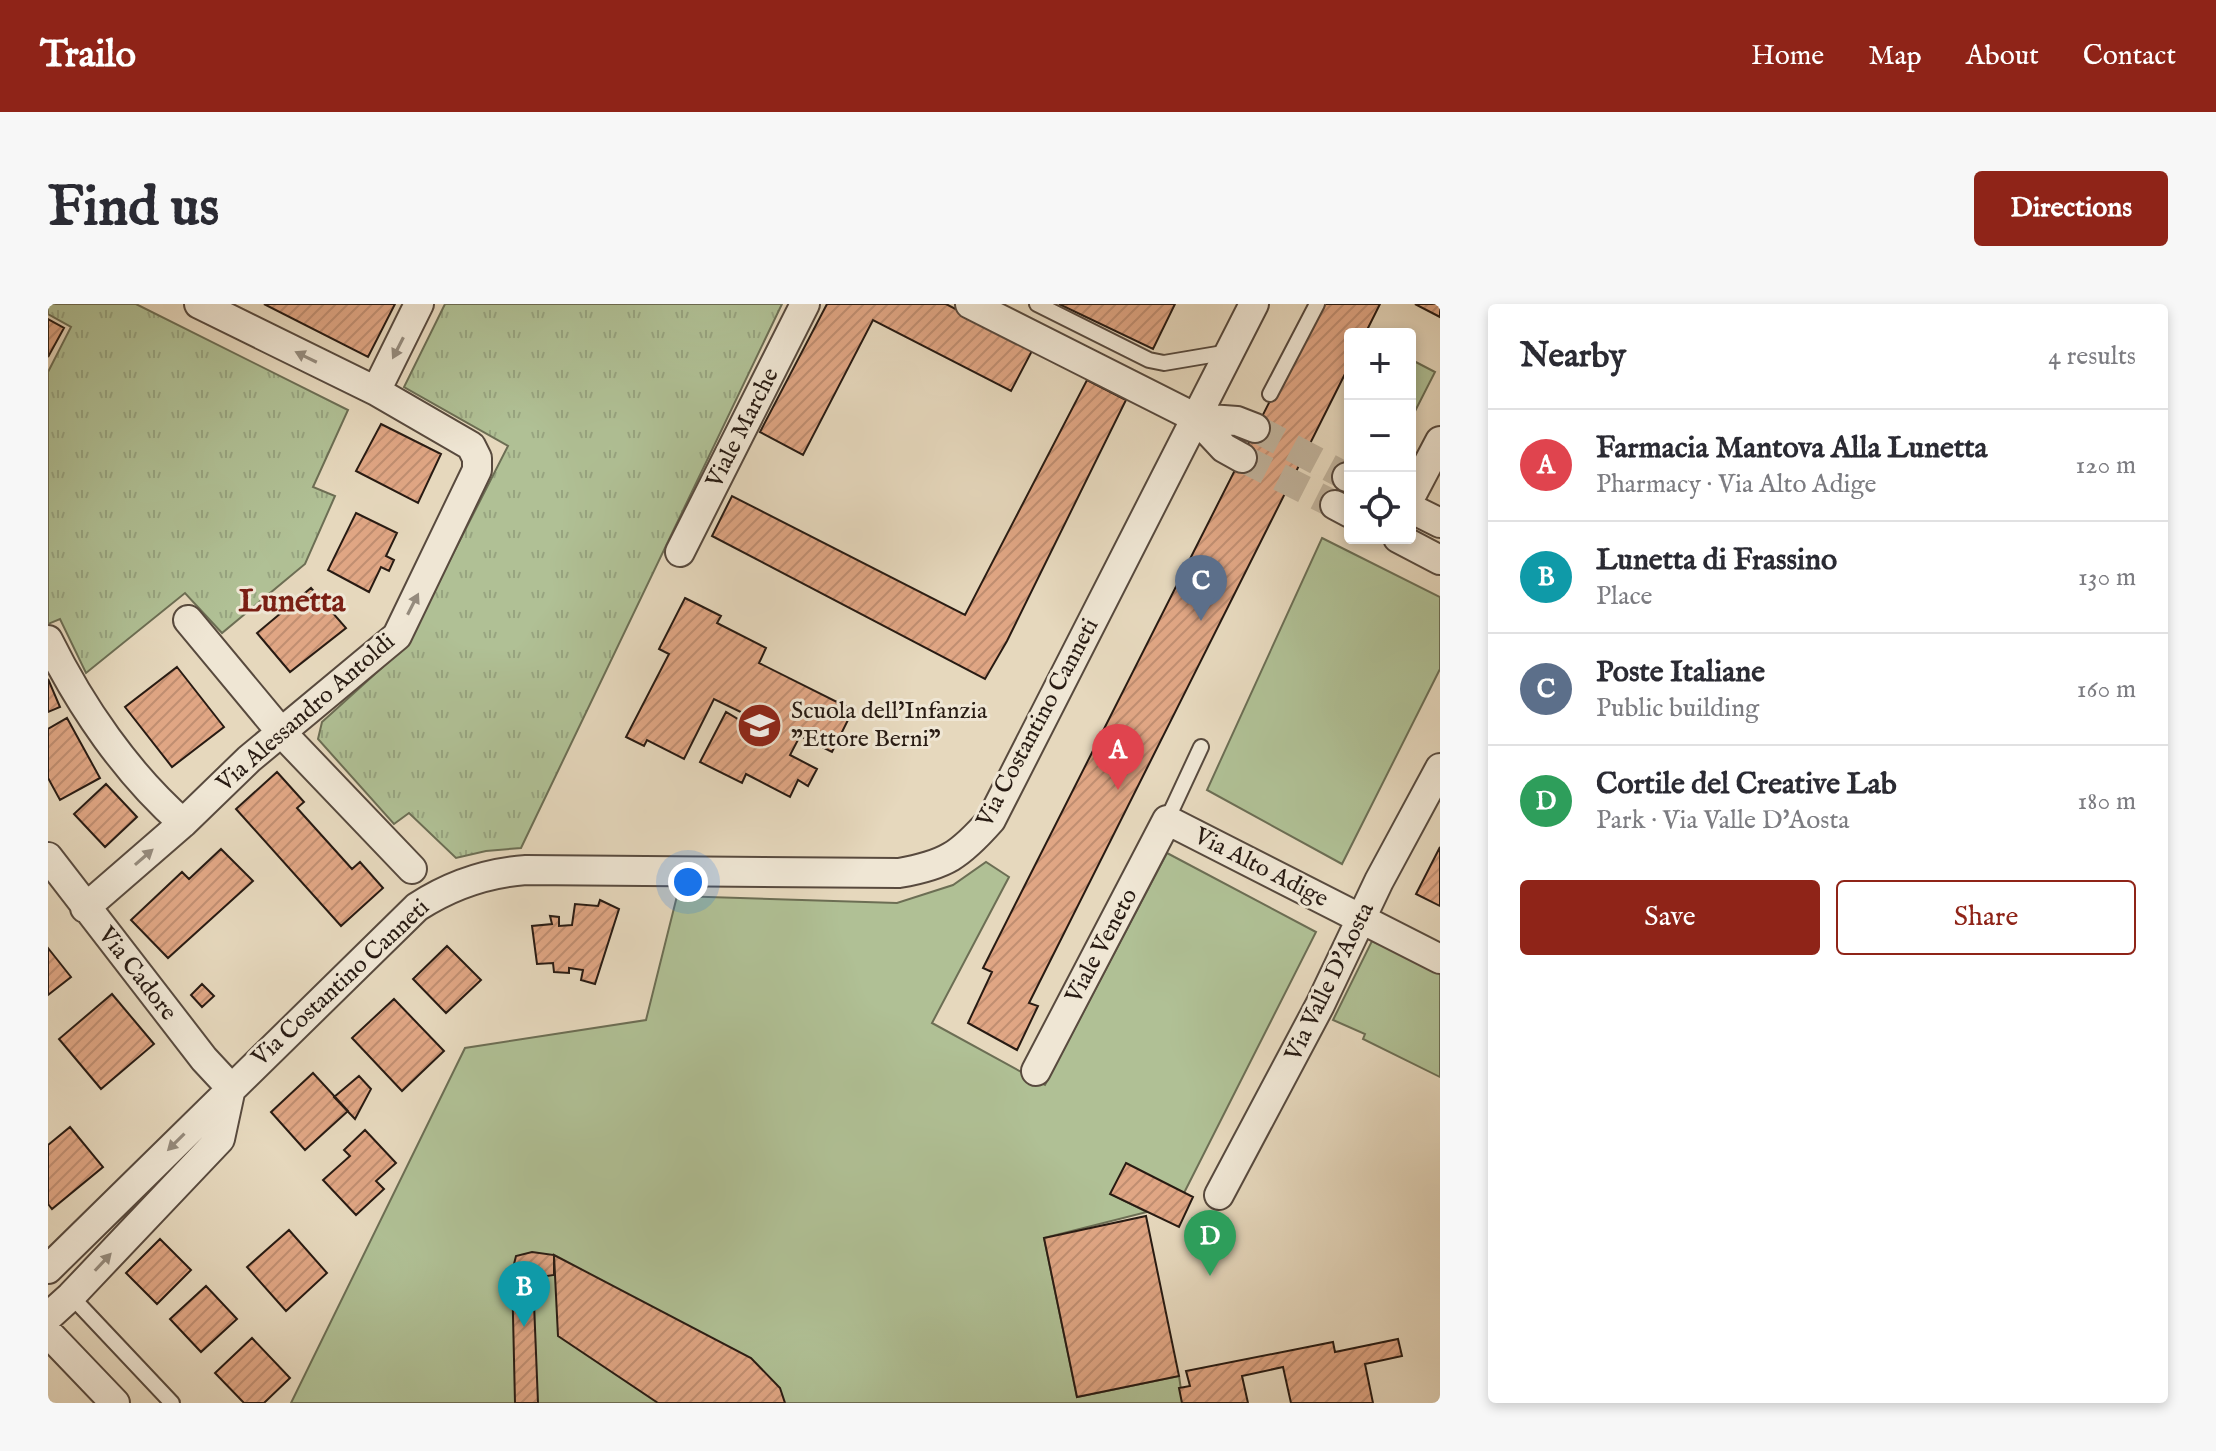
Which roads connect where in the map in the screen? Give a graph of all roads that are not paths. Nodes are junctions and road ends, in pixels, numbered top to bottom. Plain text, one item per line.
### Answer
1 (199, 304) edge
2 (419, 304) edge
3 (805, 304) edge
4 (970, 304) edge
5 (1037, 304) edge
6 (1254, 304) edge
7 (1317, 304) edge
8 (1229, 352) junction
9 (376, 391) junction
10 (1270, 394) dead end
11 (1196, 418) junction
12 (1255, 428) tunnel mouth
13 (1440, 441) edge
14 (1242, 458) tunnel mouth
15 (1416, 487) edge
16 (1416, 511) edge
17 (1440, 523) edge
18 (1409, 544) edge
19 (680, 552) dead end
20 (1440, 560) edge
21 (188, 620) dead end
22 (48, 640) edge
23 (281, 732) junction
24 (1201, 747) dead end
25 (1440, 768) edge
26 (1167, 820) junction
27 (183, 823) junction
28 (48, 857) edge
29 (412, 869) dead end
30 (85, 908) junction
31 (1361, 919) junction
32 (1440, 959) edge
33 (1036, 1071) dead end
34 (231, 1088) junction
35 (1219, 1195) dead end
36 (48, 1269) edge
37 (71, 1296) junction
38 (48, 1317) edge
39 (48, 1333) edge
40 (115, 1403) edge
41 (172, 1403) edge

9 -> 1 street, Via Alessandro Antoldi
2 -> 9 street
3 - 19 street, Viale Marche
4 - 11 street
5 - 8 lane
6 - 8 street, Via Costantino Canneti
7 - 10 lane
8 - 11 street, Via Costantino Canneti
23 -> 9 street, Via Alessandro Antoldi
11 - 12 street
11 - 14 street
11 - 34 street, Via Costantino Canneti
13 - 15 street
16 - 17 street
18 - 20 street
21 - 23 street
22 - 27 street
23 - 27 street, Via Alessandro Antoldi
23 - 29 street
24 - 26 lane
25 - 31 street, Via Valle D'Aosta
26 - 31 street, Via Alto Adige
26 - 33 street, Viale Veneto
30 -> 27 street, Via Alessandro Antoldi
28 - 30 street, Via Cadore
30 - 34 street, Via Cadore
31 - 32 street, Via Alto Adige
31 - 35 street, Via Valle D'Aosta
34 -> 36 street, Via Costantino Canneti
37 -> 34 street, Via Costantino Canneti
37 - 38 street, Via Costantino Canneti
37 - 41 lane
39 - 40 street

